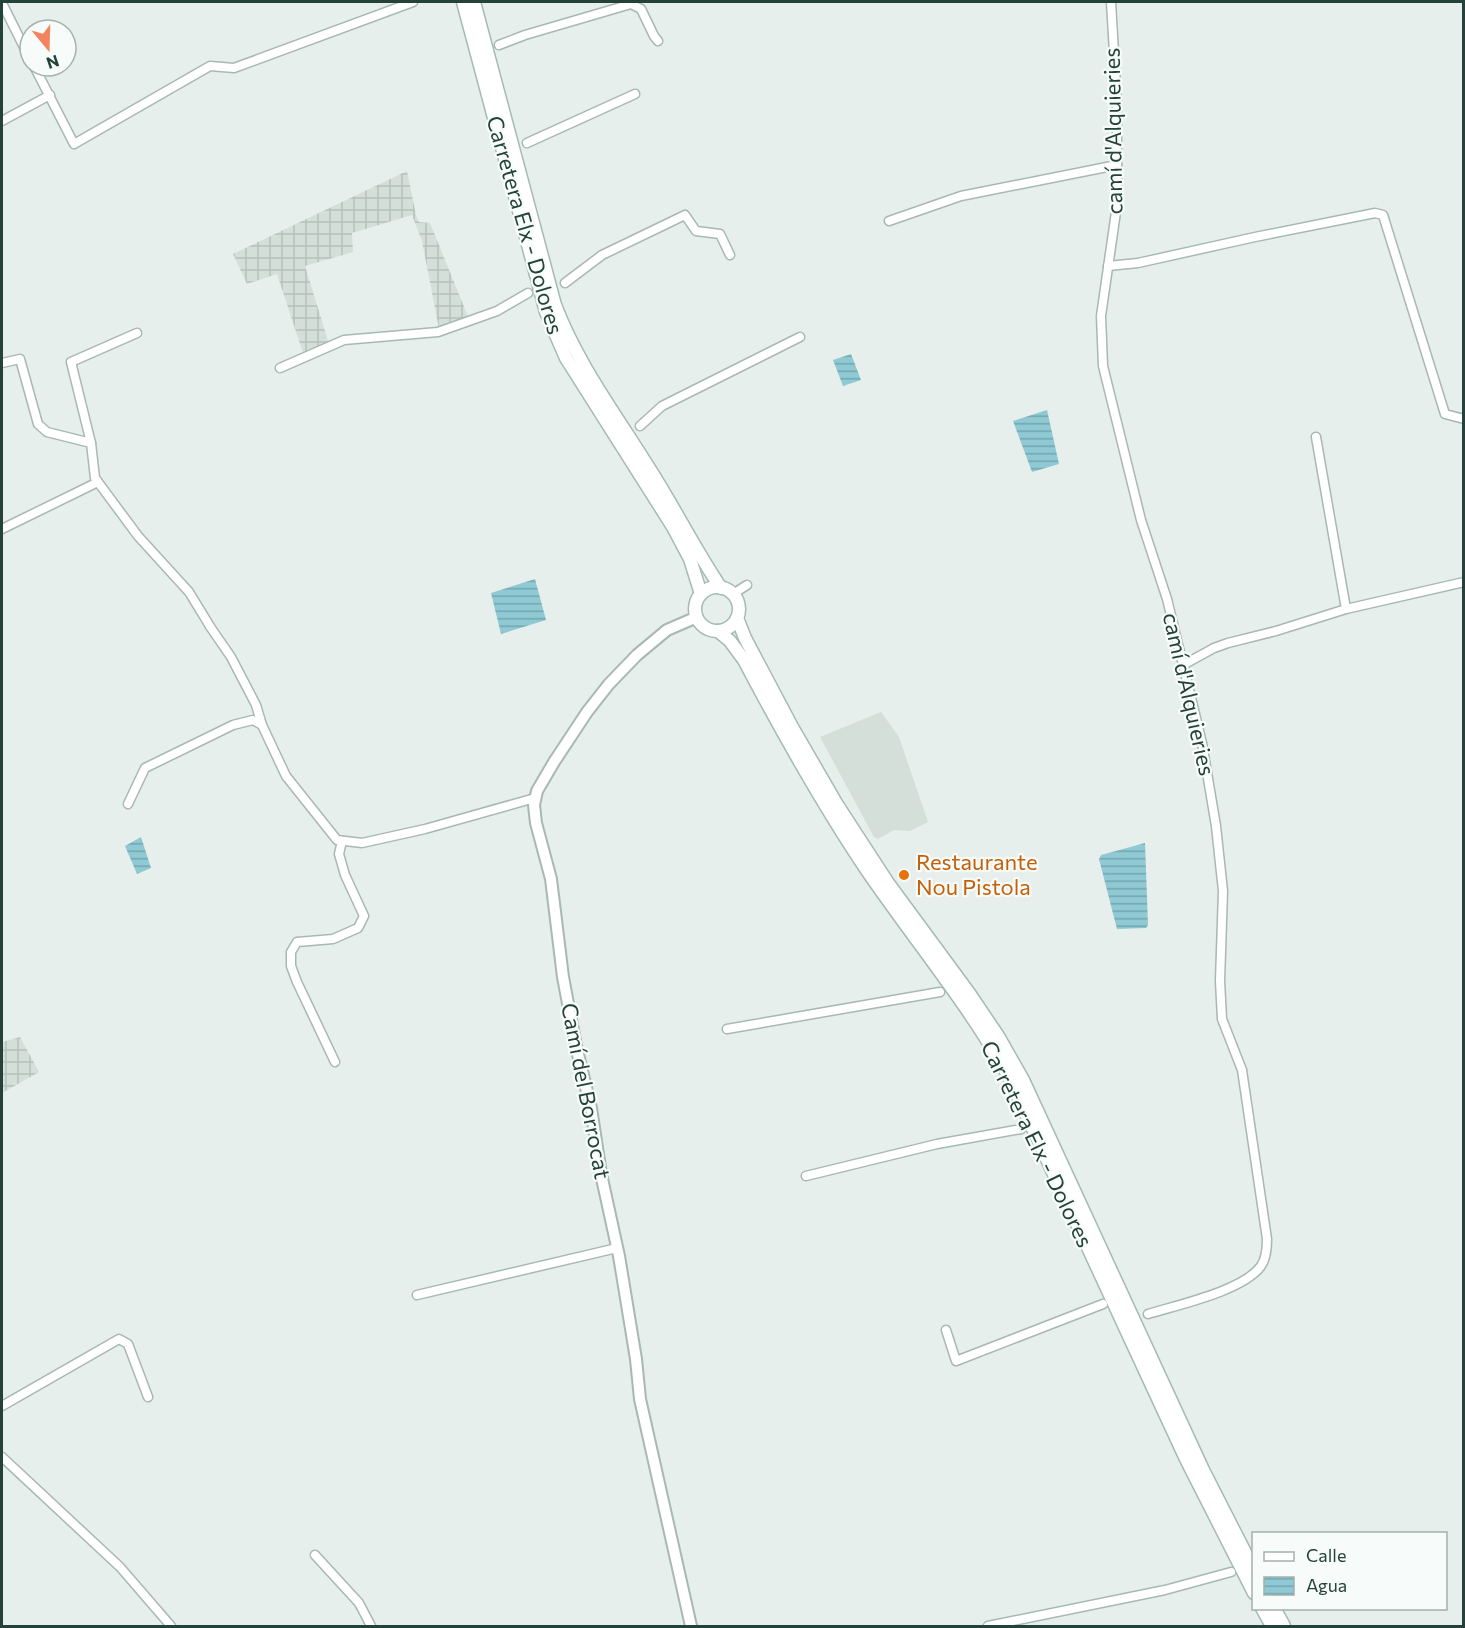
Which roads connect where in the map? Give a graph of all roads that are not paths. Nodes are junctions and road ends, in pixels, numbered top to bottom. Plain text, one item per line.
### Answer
1 (413, 2) edge
2 (463, 2) edge
3 (474, 2) edge
4 (1111, 2) edge
5 (2, 3) edge
6 (18, 35) edge
7 (658, 41) dead end
8 (500, 45) dead end
9 (41, 78) edge
10 (634, 94) dead end
11 (50, 95) junction
12 (2, 121) edge
13 (527, 143) dead end
14 (1117, 165) junction
15 (889, 221) dead end
16 (730, 255) dead end
17 (1108, 266) junction
18 (565, 283) dead end
19 (528, 292) dead end
20 (137, 333) dead end
21 (800, 337) dead end
22 (2, 363) edge
23 (280, 368) dead end
24 (1464, 419) edge
25 (640, 426) dead end
26 (1316, 437) dead end
27 (91, 442) junction
28 (98, 482) junction
29 (2, 529) edge
30 (1464, 582) edge
31 (747, 585) dead end
32 (721, 588) junction
33 (701, 594) junction
34 (733, 594) junction
35 (1346, 609) junction
36 (697, 617) junction
37 (737, 618) junction
38 (718, 631) junction
39 (1183, 665) junction
40 (262, 726) junction
41 (536, 798) junction
42 (128, 804) dead end
43 (342, 841) junction
44 (940, 992) dead end
45 (727, 1029) dead end
46 (335, 1062) dead end
47 (1021, 1129) dead end
48 (806, 1176) dead end
49 (617, 1248) junction
50 (417, 1295) dead end
51 (1103, 1304) dead end
52 (1148, 1314) dead end
53 (946, 1330) dead end
54 (148, 1396) dead end
55 (2, 1406) edge
56 (2, 1457) edge
57 (315, 1555) dead end
58 (1252, 1566) edge
59 (1231, 1572) dead end
60 (1252, 1589) edge
61 (1263, 1610) edge
62 (1275, 1610) edge
63 (171, 1626) edge
64 (371, 1626) edge
65 (691, 1626) edge
66 (988, 1626) edge
67 (1272, 1626) edge
68 (1284, 1626) edge

1 - 11 street
2 - 33 main road, Carretera Elx - Dolores
3 - 32 main road, Carretera Elx - Dolores
4 - 14 street, camí d'Alquieries
5 - 6 street
7 - 8 street
9 - 11 street
10 - 13 street
11 - 12 street
14 - 15 street
14 - 17 street, camí d'Alquieries
16 - 18 street
17 - 24 street
17 - 39 street, camí d'Alquieries
19 - 23 street
20 - 27 street
21 - 25 street
22 - 27 street
26 - 35 street
27 - 28 street
28 - 29 street
28 - 40 street
30 - 35 street
31 - 34 street
32 - 33 main road
32 - 34 main road
33 - 36 main road
34 - 37 main road
35 - 39 street
36 - 38 main road
36 - 41 street, Camí del Borrocat
37 - 38 main road
37 - 58 main road, Carretera Elx - Dolores
38 - 60 main road, Carretera Elx - Dolores
39 - 52 street, camí d'Alquieries
40 - 42 street
40 - 43 street
41 - 43 street
41 - 49 street, Camí del Borrocat
43 - 46 street
44 - 45 street
47 - 48 street
49 - 50 street
49 - 65 street, Camí del Borrocat
51 - 53 street
54 - 55 street
56 - 63 street
57 - 64 street
59 - 66 street
61 - 67 main road
62 - 68 main road

